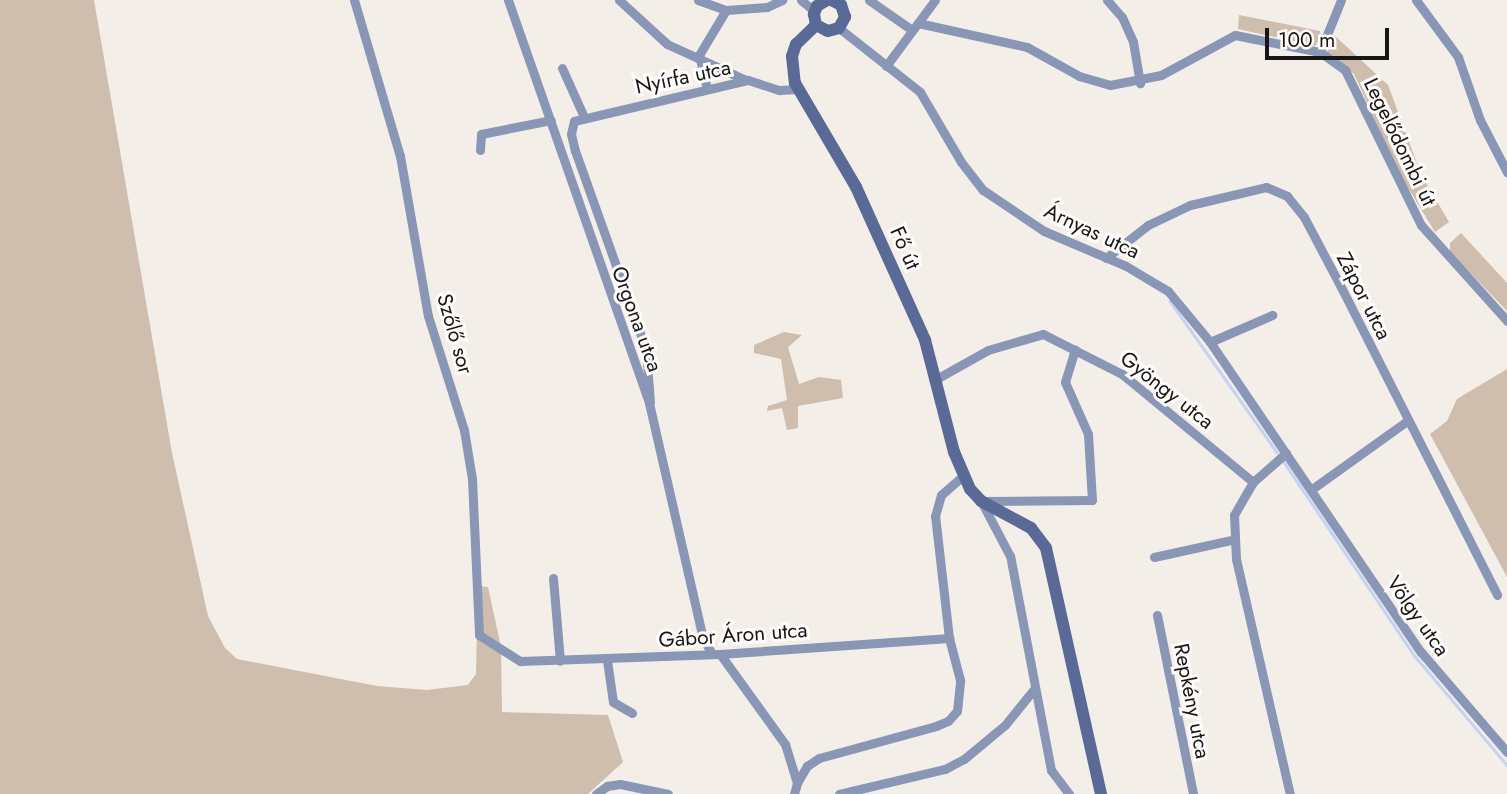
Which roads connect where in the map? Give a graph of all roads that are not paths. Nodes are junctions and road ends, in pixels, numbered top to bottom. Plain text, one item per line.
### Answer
1 (354, 0) edge
2 (508, 0) edge
3 (619, 0) edge
4 (698, 0) edge
5 (782, 0) edge
6 (801, 0) edge
7 (869, 0) edge
8 (935, 0) edge
9 (1107, 0) edge
10 (1341, 0) edge
11 (1416, 0) edge
12 (829, 3) edge
13 (726, 10) junction
14 (816, 25) junction
15 (915, 27) junction
16 (839, 28) junction
17 (1320, 52) junction
18 (699, 60) junction
19 (886, 66) junction
20 (562, 68) dead end
21 (748, 80) junction
22 (1140, 83) junction
23 (707, 89) junction
24 (798, 89) junction
25 (579, 119) junction
26 (551, 120) junction
27 (480, 150) dead end
28 (1507, 172) edge
29 (1106, 258) junction
30 (1272, 316) dead end
31 (1507, 320) edge
32 (1210, 342) junction
33 (1075, 350) junction
34 (938, 379) junction
35 (649, 403) junction
36 (1407, 421) junction
37 (1286, 453) junction
38 (963, 477) junction
39 (1253, 482) junction
40 (1312, 489) junction
41 (981, 500) junction
42 (1235, 539) junction
43 (1154, 556) dead end
44 (553, 578) dead end
45 (1497, 595) dead end
46 (1157, 615) dead end
47 (948, 638) junction
48 (716, 654) junction
49 (607, 660) junction
50 (520, 661) joint
51 (560, 661) junction
52 (1034, 689) junction
53 (632, 713) dead end
54 (1507, 752) edge
55 (797, 783) junction
56 (596, 794) edge
57 (668, 794) edge
58 (794, 794) edge
59 (839, 794) edge
60 (1069, 794) edge
61 (1101, 794) edge
62 (1193, 794) edge
63 (1290, 794) edge

1 - 50 street, Szőlő sor
2 - 26 street, Orgona utca
3 - 18 street
4 - 13 street
5 - 13 street
6 - 12 street
7 - 15 street
8 - 15 street
9 - 22 street
10 - 17 street
11 - 28 street
12 - 14 main road
12 - 16 main road
13 - 18 street
14 - 16 main road
14 - 24 main road, Fő út
15 - 19 street
15 - 22 street, Legelődombi út
16 - 19 street, Árnyas utca
17 - 22 street, Legelődombi út
17 - 31 street, Legelődombi út
18 - 21 street
18 - 23 street
19 - 29 street, Árnyas utca
20 - 25 street
21 - 23 street, Nyírfa utca
21 - 24 street, Nyírfa utca
23 - 25 street, Nyírfa utca
24 - 34 main road, Fő út
25 - 35 street
26 - 27 street
26 - 35 street, Orgona utca
29 - 32 street, Árnyas utca
29 - 36 street, Zápor utca
30 - 32 street
32 - 37 street, Árnyas utca
33 - 34 street, Gyöngy utca
33 - 39 street, Gyöngy utca
33 - 41 street
34 - 38 main road, Fő út
35 - 48 street, Orgona utca
36 - 40 street
36 - 45 street, Zápor utca
37 - 39 street
37 - 40 street, Árnyas utca
38 - 41 main road, Fő út
38 - 47 street
39 - 42 street
40 - 54 street, Völgy utca
41 - 52 street, Fő út
41 - 61 main road, Fő út
42 - 43 street
42 - 63 street
44 - 51 street
46 - 62 street, Repkény utca
47 - 48 street, Gábor Áron utca
47 - 55 street
48 - 49 street, Gábor Áron utca
48 - 55 street, Orgona utca
49 - 51 street, Gábor Áron utca
49 - 53 street
50 - 51 street, Gábor Áron utca
52 - 59 street
52 - 60 street, Fő út
55 - 58 street
56 - 57 street

